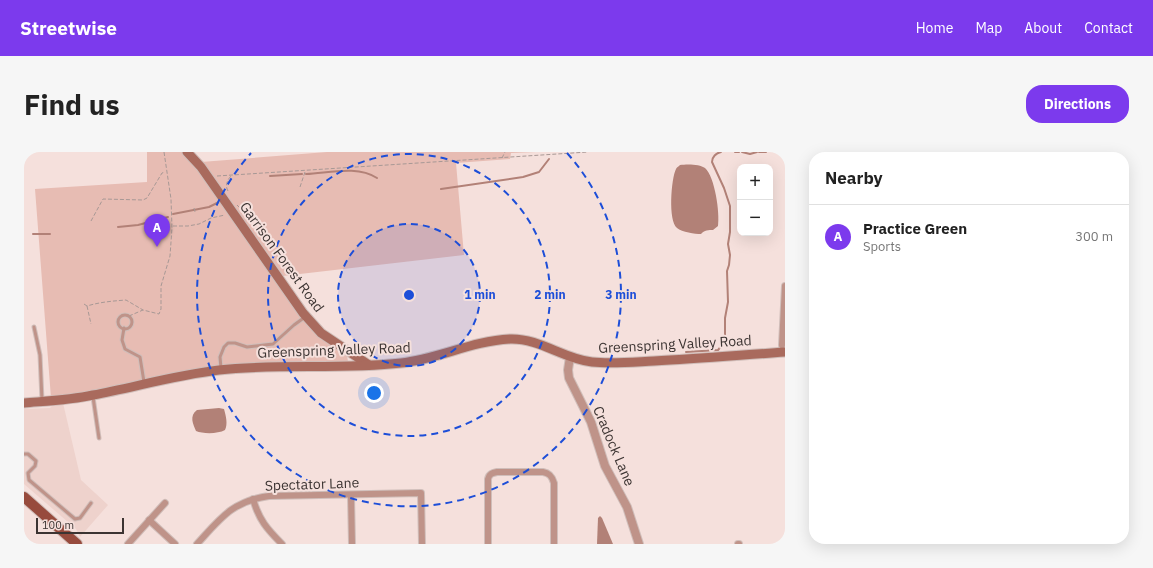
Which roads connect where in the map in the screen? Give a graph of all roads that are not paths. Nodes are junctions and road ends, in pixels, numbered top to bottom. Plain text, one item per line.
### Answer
1 (187, 152) edge
2 (785, 286) edge
3 (306, 317) junction
4 (34, 326) dead end
5 (124, 328) junction
6 (783, 349) edge
7 (570, 357) junction
8 (369, 365) junction
9 (221, 370) junction
10 (144, 384) junction
11 (93, 395) junction
12 (42, 402) junction
13 (24, 403) edge
14 (98, 438) dead end
15 (24, 454) edge
16 (351, 495) junction
17 (24, 497) edge
18 (253, 499) junction
19 (91, 503) dead end
20 (165, 503) dead end
21 (149, 520) junction
22 (77, 544) edge
23 (128, 544) edge
24 (175, 544) edge
25 (197, 544) edge
26 (282, 544) edge
27 (352, 544) edge
28 (422, 544) edge
29 (488, 544) edge
30 (554, 544) edge
31 (640, 544) edge

1 - 3 main road, Garrison Forest Road
2 - 6 street
3 - 8 main road, Garrison Forest Road
3 - 9 lane
4 - 12 lane
5 - 5 lane
5 - 10 lane
6 - 7 main road, Greenspring Valley Road
7 - 8 main road, Greenspring Valley Road
7 - 31 street, Cradock Lane
8 - 9 main road, Greenspring Valley Road
9 - 10 main road, Greenspring Valley Road
10 - 11 main road, Greenspring Valley Road
11 - 12 main road, Greenspring Valley Road
11 - 14 lane
12 - 13 main road, Greenspring Valley Road
15 - 19 lane
16 - 18 street, Spectator Lane
16 - 27 street
16 - 28 street, Spectator Lane
17 - 22 main road
18 - 25 street, Spectator Lane
18 - 26 street
20 - 21 street
21 - 23 street
21 - 24 street
29 - 30 street

